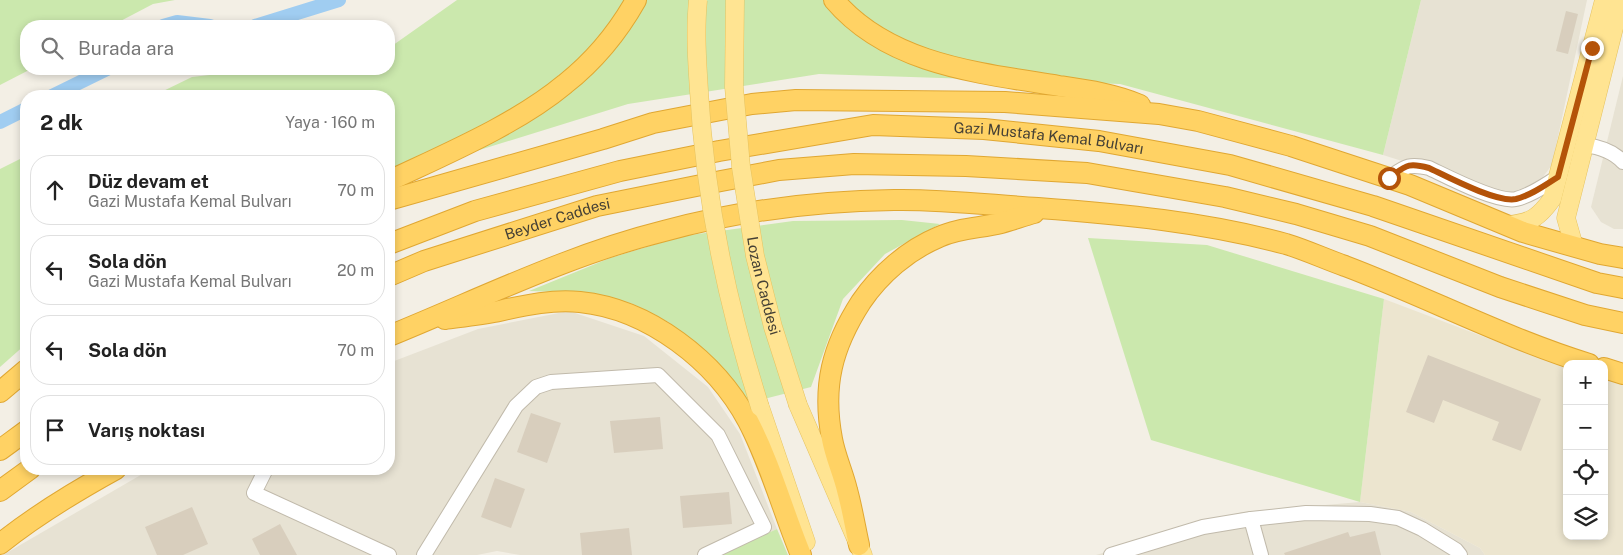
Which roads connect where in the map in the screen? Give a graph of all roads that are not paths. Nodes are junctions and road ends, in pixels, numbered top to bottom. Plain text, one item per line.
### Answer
1 (636, 0) edge
2 (698, 0) edge
3 (735, 0) edge
4 (834, 0) edge
5 (1604, 0) edge
6 (1621, 0) edge
7 (1159, 114) junction
8 (1585, 145) junction
9 (719, 151) joint
10 (1623, 162) edge
11 (1558, 177) junction
12 (1389, 178) junction
13 (395, 179) edge
14 (730, 179) joint
15 (395, 198) edge
16 (1048, 209) junction
17 (1508, 225) junction
18 (395, 242) edge
19 (1574, 246) junction
20 (1619, 255) edge
21 (395, 273) edge
22 (1623, 288) edge
23 (420, 323) junction
24 (1623, 323) edge
25 (395, 333) edge
26 (1578, 360) edge
27 (1608, 369) edge
28 (1623, 374) edge
29 (20, 375) edge
30 (0, 392) edge
31 (20, 435) edge
32 (0, 450) edge
33 (22, 475) edge
34 (105, 475) edge
35 (263, 475) edge
36 (0, 491) edge
37 (1251, 519) junction
38 (0, 544) edge
39 (861, 550) edge
40 (389, 555) edge
41 (424, 555) edge
42 (704, 555) edge
43 (801, 555) edge
44 (810, 555) edge
45 (1111, 555) edge
46 (1261, 555) edge
47 (1460, 555) edge

1 - 13 highway
2 - 44 main road, bridge
3 - 39 main road, Lozan Caddesi, bridge
4 - 7 highway
5 - 11 main road
6 - 8 main road
7 - 12 highway
7 - 15 highway
8 - 10 street
8 - 19 main road
9 - 18 highway, Beyder Caddesi
9 - 22 highway, Gazi Mustafa Kemal Bulvarı
11 - 12 street
11 - 17 main road
12 - 17 highway
14 - 21 highway, Beyder Caddesi
14 - 24 highway, Gazi Mustafa Kemal Bulvarı
16 - 23 highway
16 - 26 highway
16 - 39 highway
17 - 19 highway
19 - 20 highway
23 - 25 highway
23 - 43 highway
27 - 28 highway
29 - 30 highway
31 - 32 highway
33 - 36 highway
34 - 38 highway
35 - 40 street
37 - 45 street
37 - 46 street
37 - 47 street
41 - 42 street

